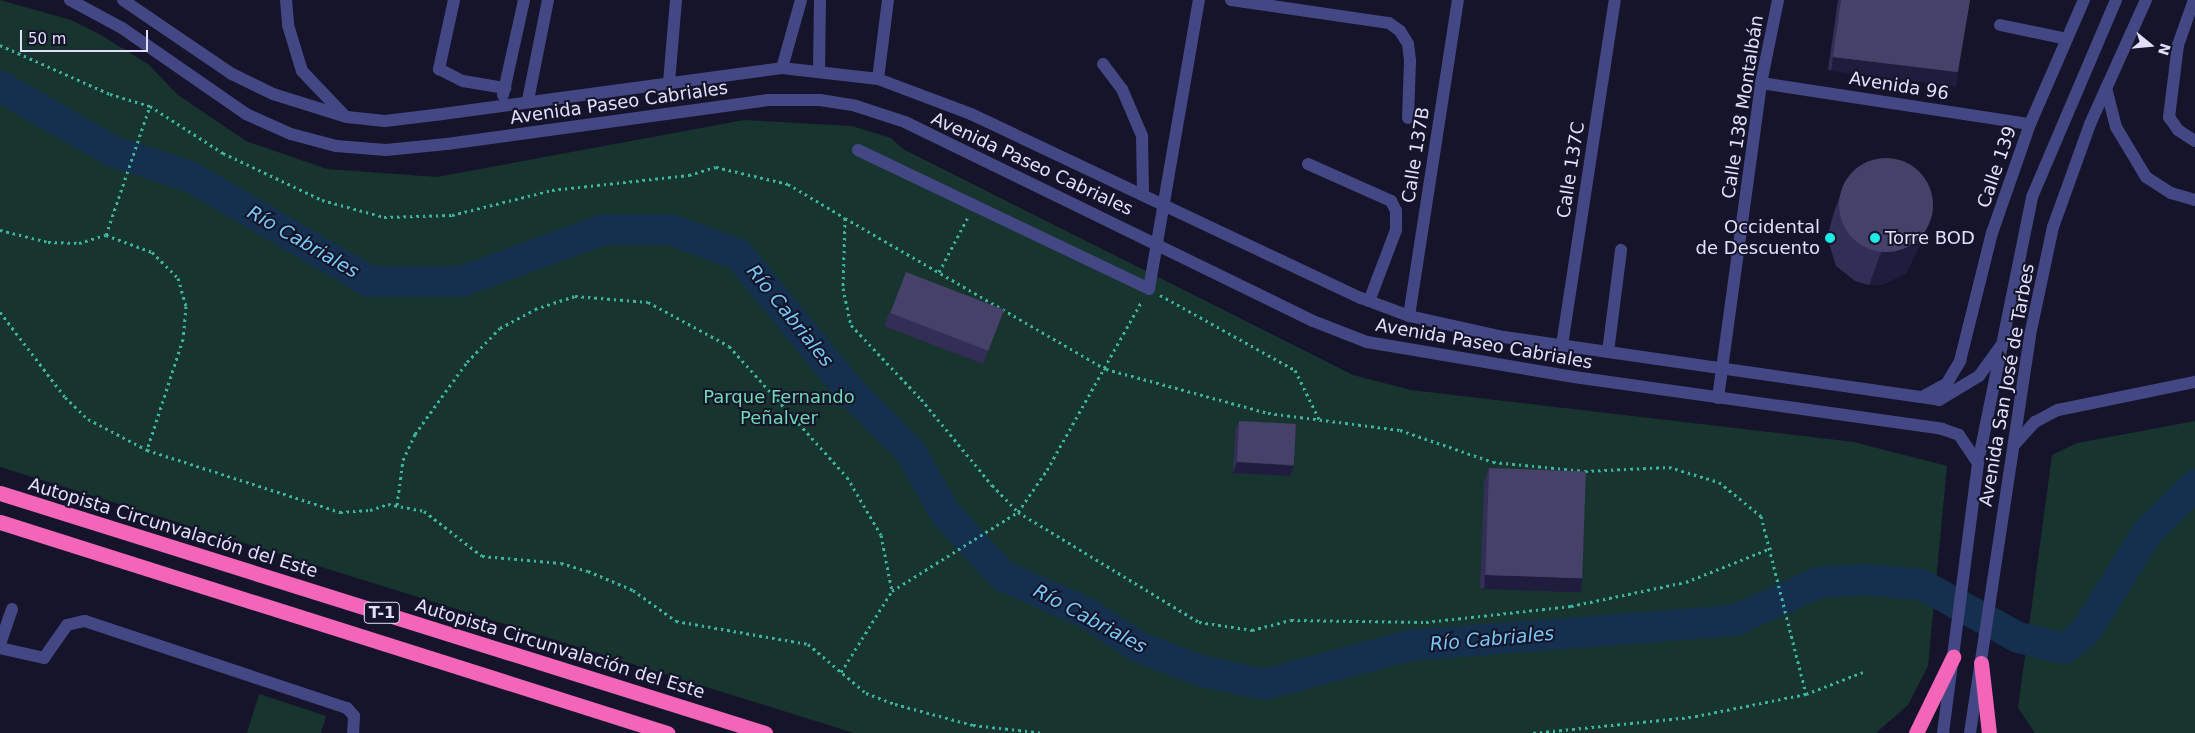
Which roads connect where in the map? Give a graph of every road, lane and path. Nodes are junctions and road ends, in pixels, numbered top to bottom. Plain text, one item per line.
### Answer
1 (70, 0) edge
2 (123, 0) edge
3 (286, 0) edge
4 (454, 0) edge
5 (524, 0) edge
6 (548, 0) edge
7 (676, 0) edge
8 (801, 0) edge
9 (820, 0) edge
10 (888, 0) edge
11 (1199, 0) edge
12 (1231, 0) edge
13 (1458, 0) edge
14 (1615, 0) edge
15 (1778, 0) edge
16 (2084, 0) edge
17 (2116, 0) edge
18 (2146, 0) edge
19 (2194, 0) edge
20 (2000, 25) dead end
21 (2067, 39) junction
22 (0, 45) edge
23 (1103, 64) dead end
24 (782, 68) junction
25 (819, 70) junction
26 (878, 79) junction
27 (669, 82) junction
28 (1761, 83) junction
29 (505, 88) junction
30 (2106, 88) junction
31 (528, 100) junction
32 (501, 105) junction
33 (150, 106) junction
34 (346, 117) junction
35 (1408, 118) dead end
36 (2030, 124) junction
37 (2195, 142) edge
38 (858, 150) dead end
39 (1308, 164) dead end
40 (1143, 195) junction
41 (2195, 200) edge
42 (1164, 205) junction
43 (974, 206) junction
44 (845, 218) junction
45 (0, 230) edge
46 (106, 235) junction
47 (1158, 242) junction
48 (1622, 250) dead end
49 (939, 272) junction
50 (1149, 289) junction
51 (1369, 301) junction
52 (0, 312) edge
53 (1409, 316) junction
54 (1562, 345) junction
55 (2000, 347) junction
56 (1608, 352) junction
57 (1723, 367) junction
58 (1106, 369) junction
59 (2195, 382) edge
60 (1924, 396) junction
61 (1718, 398) junction
62 (1319, 419) junction
63 (2015, 444) junction
64 (147, 450) junction
65 (1978, 463) junction
66 (0, 493) edge
67 (397, 505) junction
68 (1018, 512) junction
69 (0, 522) edge
70 (1771, 548) junction
71 (892, 590) junction
72 (12, 610) dead end
73 (0, 646) edge
74 (1953, 657) junction
75 (1980, 663) junction
76 (841, 672) junction
77 (1863, 672) dead end
78 (1806, 694) junction
79 (353, 733) edge
80 (667, 733) edge
81 (765, 733) edge
82 (1044, 733) edge
83 (1533, 733) edge
84 (1916, 733) edge
85 (1943, 733) edge
86 (1970, 733) edge
87 (1989, 733) edge

1 - 47 street, Avenida Paseo Cabriales
2 - 34 street, Avenida Paseo Cabriales
3 - 34 street
4 - 29 street
5 - 29 street
6 - 31 street
7 - 27 street
8 - 24 street
9 - 25 street
10 - 26 street
11 - 42 street
12 - 35 street
13 - 53 street, Calle 137B
14 - 54 street, Calle 137C
15 - 28 street, Calle 138 Montalbán
16 - 21 street, Calle 139
17 - 55 street, Avenida San José de Tarbes
18 - 30 street, Avenida San José de Tarbes
19 - 37 street
20 - 21 street
21 - 36 street, Calle 139
22 - 33 path
23 - 40 street
24 - 25 street, Avenida Paseo Cabriales
24 - 27 street, Avenida Paseo Cabriales
25 - 26 street, Avenida Paseo Cabriales
26 - 40 street, Avenida Paseo Cabriales
27 - 31 street, Avenida Paseo Cabriales
28 - 36 street, Avenida 96
28 - 57 street, Calle 138 Montalbán
29 - 32 street
30 - 41 street
30 - 63 street, Avenida San José de Tarbes
31 - 32 street, Avenida Paseo Cabriales
32 - 34 street, Avenida Paseo Cabriales
33 - 44 path
33 - 46 path
36 - 60 street, Calle 139
38 - 43 street
39 - 51 street
40 - 42 street, Avenida Paseo Cabriales
42 - 47 street
42 - 51 street, Avenida Paseo Cabriales
43 - 49 path
43 - 50 street
44 - 49 path
44 - 68 path
45 - 46 path
46 - 64 path
47 - 50 street
47 - 61 street, Avenida Paseo Cabriales
48 - 56 street
49 - 58 path
50 - 58 path
50 - 62 path
51 - 53 street, Avenida Paseo Cabriales
52 - 64 path
53 - 54 street, Avenida Paseo Cabriales
54 - 56 street, Avenida Paseo Cabriales
55 - 60 street, Avenida Paseo Cabriales
55 - 65 street, Avenida San José de Tarbes
56 - 57 street, Avenida Paseo Cabriales
57 - 60 street, Avenida Paseo Cabriales
57 - 61 street, Calle 138 Montalbán
58 - 62 path
58 - 68 path
59 - 63 street
61 - 65 street, Avenida Paseo Cabriales
62 - 70 path
63 - 75 street, Avenida San José de Tarbes
64 - 67 path
65 - 74 street, Avenida San José de Tarbes
66 - 81 highway, Autopista Circunvalación del Este / T-1
67 - 71 path
67 - 76 path
68 - 70 path
68 - 71 path
69 - 80 highway, T-1
70 - 78 path
71 - 76 path
72 - 73 street
73 - 79 street
74 - 84 highway
74 - 85 street, Avenida San José de Tarbes
75 - 86 street, Avenida San José de Tarbes
75 - 87 highway
76 - 82 path
77 - 78 path
78 - 83 path

